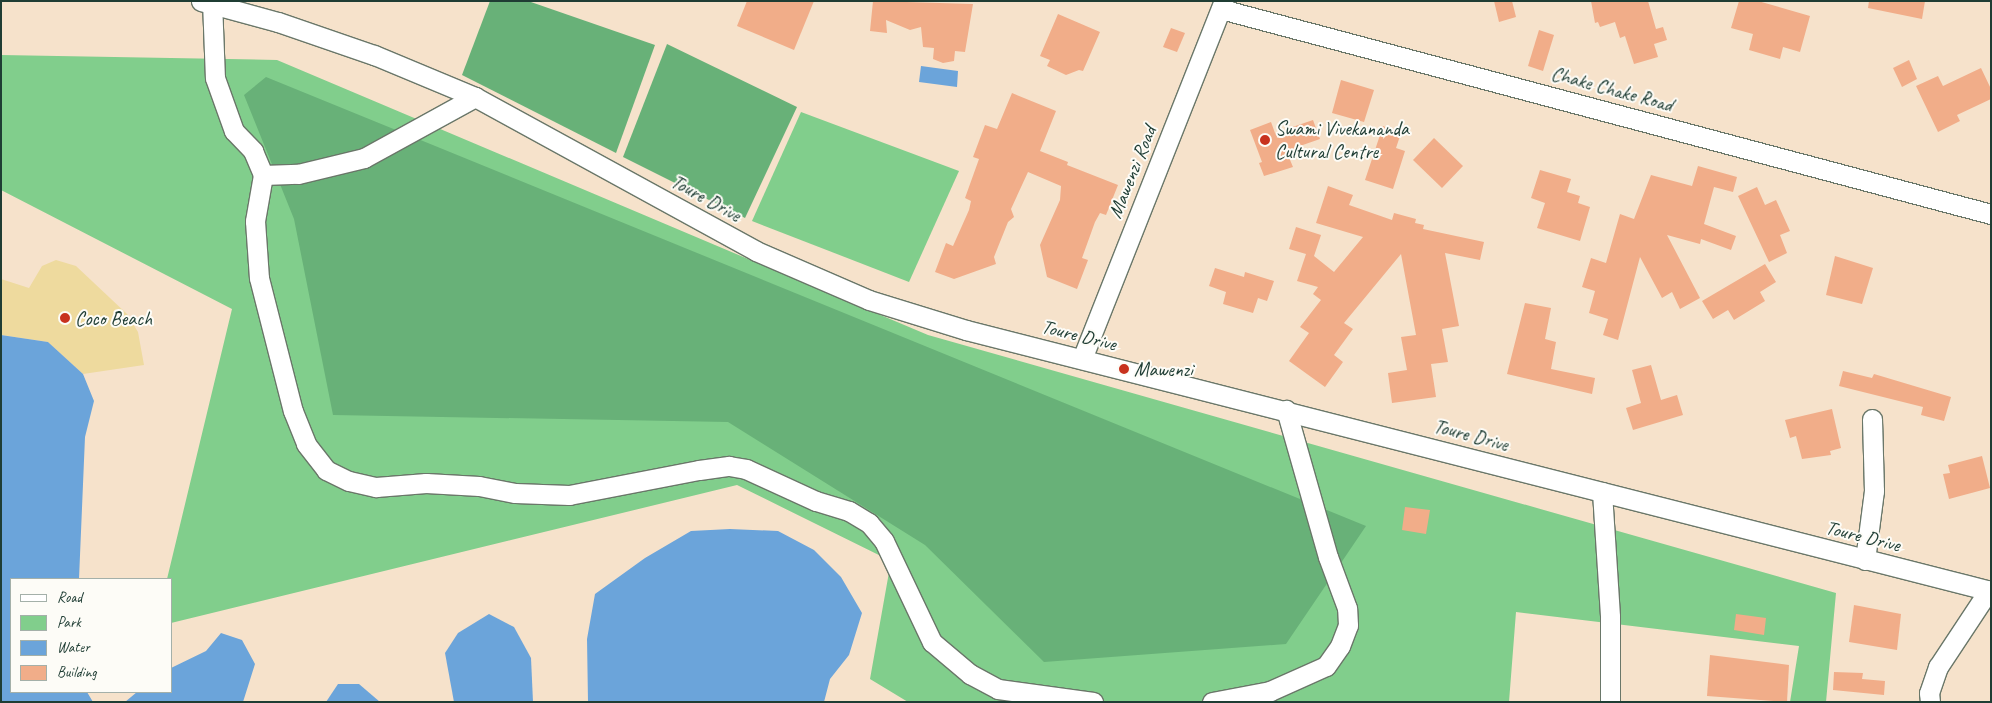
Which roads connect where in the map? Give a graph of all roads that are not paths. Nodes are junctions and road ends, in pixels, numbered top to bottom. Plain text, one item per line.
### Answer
1 (208, 2) edge
2 (1222, 5) edge
3 (476, 97) junction
4 (263, 175) junction
5 (1991, 214) edge
6 (1082, 359) junction
7 (1286, 410) junction
8 (1872, 419) dead end
9 (1602, 492) junction
10 (1865, 560) junction
11 (1990, 591) edge
12 (1093, 702) edge
13 (1212, 702) edge
14 (1610, 702) edge
15 (1930, 702) edge

1 - 3 street, Toure Drive
1 - 4 street
2 - 5 street, Chake Chake Road
2 - 6 street, Mawenzi Road
3 - 4 street
3 - 6 street, Toure Drive
4 - 12 street
6 - 7 street, Toure Drive
7 - 9 street, Toure Drive
7 - 13 street
8 - 10 street
9 - 10 street, Toure Drive
9 - 14 street
10 - 11 street, Toure Drive
11 - 15 street

